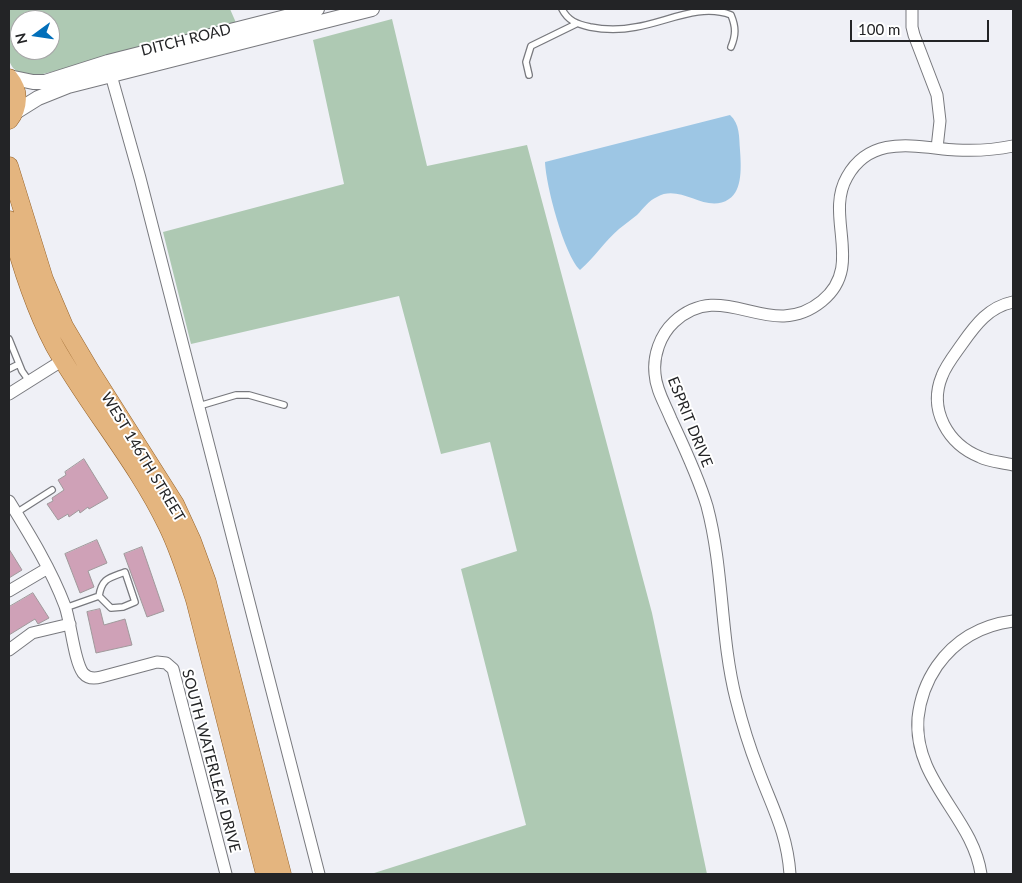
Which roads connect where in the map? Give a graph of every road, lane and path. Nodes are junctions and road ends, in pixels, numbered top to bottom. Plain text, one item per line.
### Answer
1 (317, 9) edge
2 (372, 9) edge
3 (562, 9) edge
4 (912, 9) edge
5 (576, 24) junction
6 (731, 47) dead end
7 (109, 68) junction
8 (529, 74) dead end
9 (9, 77) edge
10 (10, 119) edge
11 (1013, 146) edge
12 (937, 148) junction
13 (9, 166) edge
14 (9, 220) edge
15 (1013, 302) edge
16 (9, 339) edge
17 (63, 360) junction
18 (19, 364) junction
19 (9, 369) edge
20 (29, 381) junction
21 (9, 394) edge
22 (284, 405) dead end
23 (199, 406) junction
24 (1013, 465) edge
25 (52, 490) dead end
26 (9, 501) edge
27 (12, 515) edge
28 (48, 568) junction
29 (9, 591) edge
30 (99, 596) junction
31 (65, 608) junction
32 (1013, 621) edge
33 (70, 624) junction
34 (9, 650) edge
35 (226, 874) edge
36 (265, 874) edge
37 (282, 874) edge
38 (319, 874) edge
39 (790, 874) edge
40 (981, 874) edge

1 - 7 street, DITCH ROAD
2 - 7 street, DITCH ROAD
3 - 5 lane
4 - 12 street
5 - 6 lane
5 - 8 lane
7 - 9 street, DITCH ROAD
7 - 10 street, DITCH ROAD
7 - 23 street
9 - 10 main road
11 - 12 street, ESPRIT DRIVE
12 - 39 street, ESPRIT DRIVE
13 - 37 main road, WEST 146TH STREET
14 - 17 main road, WEST 146TH STREET
15 - 24 street
16 - 18 lane
17 - 20 street
17 - 36 main road, WEST 146TH STREET
18 - 19 lane
18 - 20 lane
20 - 21 street
22 - 23 lane
23 - 38 street
25 - 27 lane
26 - 27 street, SOUTH WATERLEAF DRIVE
27 - 28 street, SOUTH WATERLEAF DRIVE
28 - 29 street
28 - 31 street, SOUTH WATERLEAF DRIVE
30 - 30 lane
30 - 31 lane
31 - 33 street, SOUTH WATERLEAF DRIVE
32 - 40 street
33 - 34 street
33 - 35 street, SOUTH WATERLEAF DRIVE

